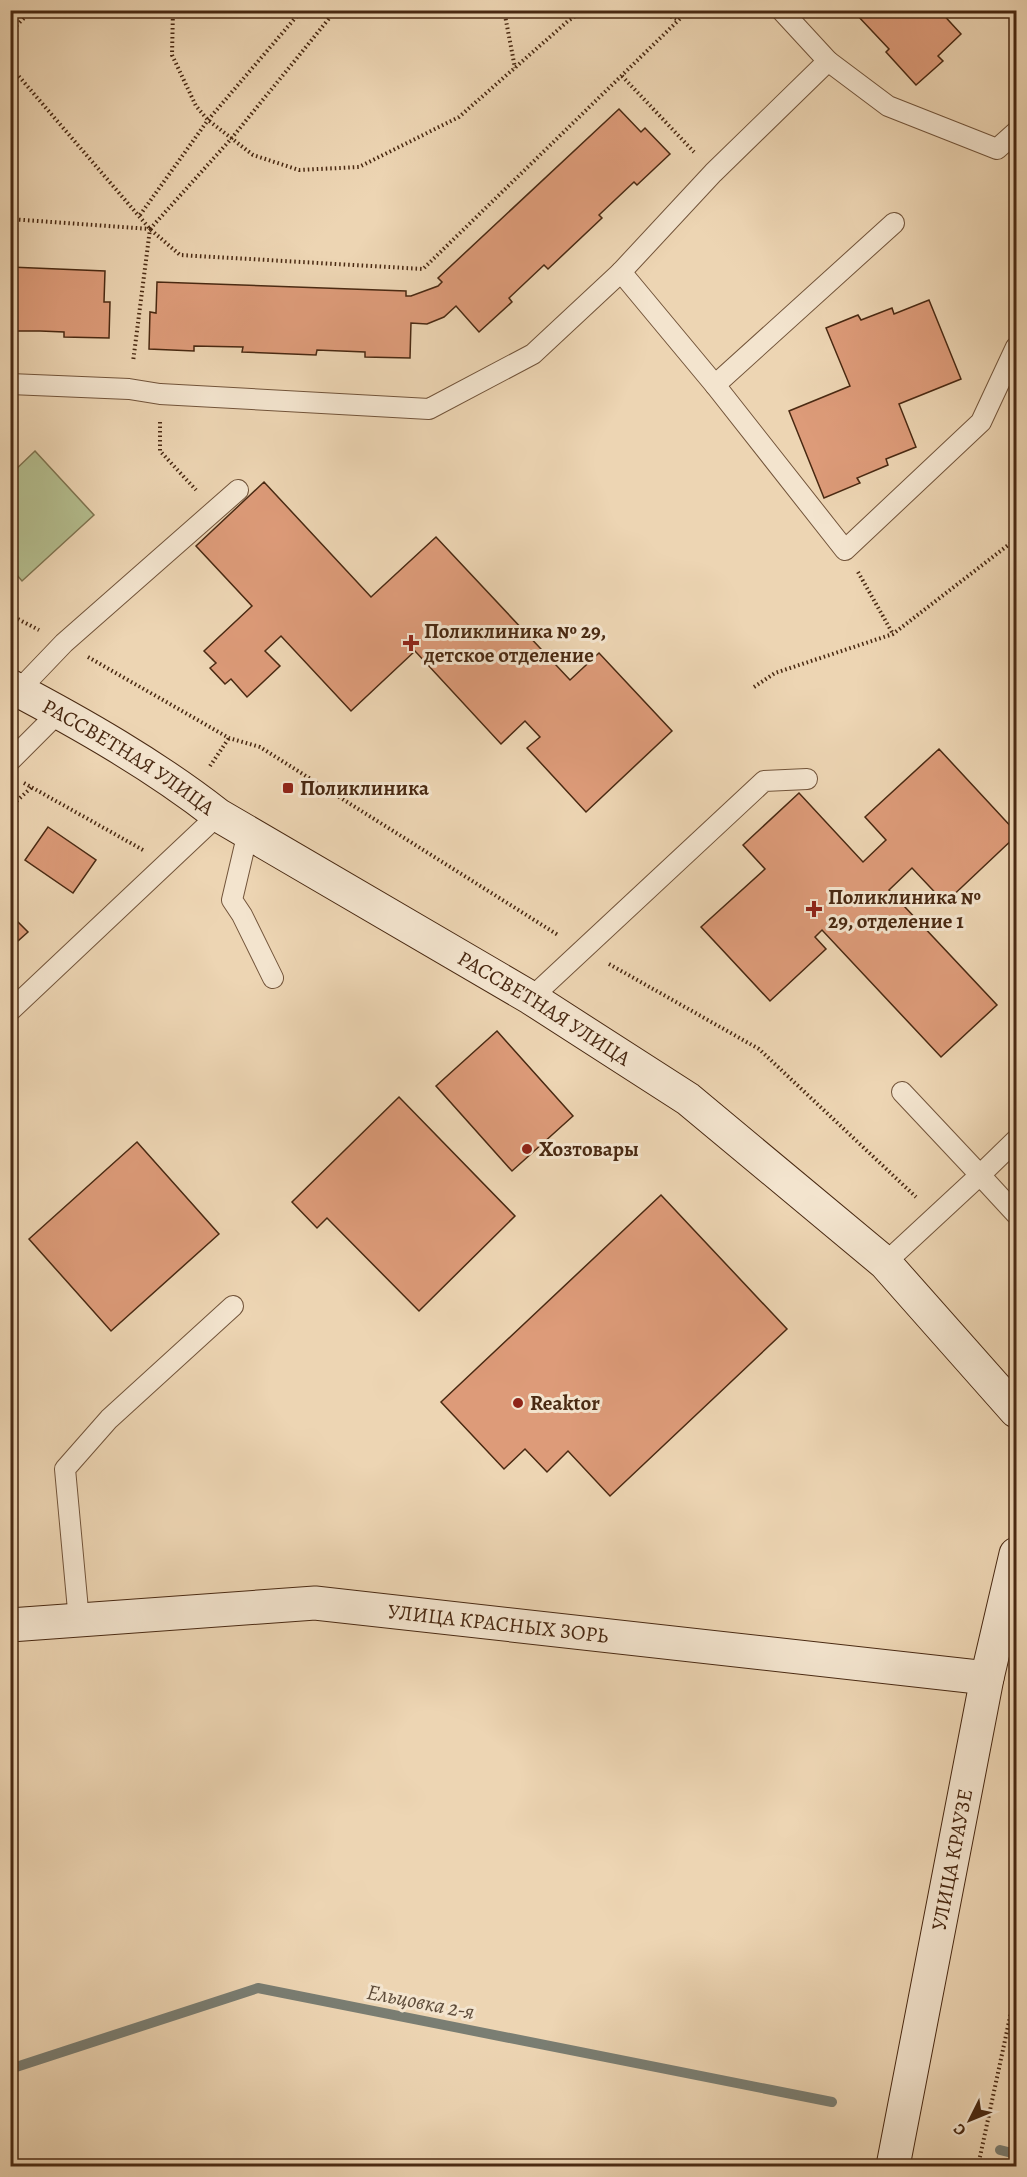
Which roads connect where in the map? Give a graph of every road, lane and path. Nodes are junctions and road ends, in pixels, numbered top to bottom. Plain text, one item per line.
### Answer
1 (32, 10) edge
2 (173, 10) edge
3 (302, 10) edge
4 (336, 10) edge
5 (504, 10) edge
6 (584, 10) edge
7 (654, 10) edge
8 (689, 10) edge
9 (781, 10) edge
10 (679, 20) junction
11 (10, 32) edge
12 (828, 61) junction
13 (10, 66) edge
14 (515, 69) junction
15 (622, 76) junction
16 (208, 120) junction
17 (1017, 132) edge
18 (231, 139) junction
19 (713, 173) junction
20 (140, 216) junction
21 (10, 219) edge
22 (894, 223) dead end
23 (150, 229) junction
24 (621, 272) junction
25 (1017, 347) edge
26 (10, 384) edge
27 (715, 385) junction
28 (129, 390) junction
29 (160, 394) junction
30 (238, 490) dead end
31 (215, 510) junction
32 (1017, 539) edge
33 (845, 550) junction
34 (10, 615) edge
35 (893, 634) junction
36 (64, 643) junction
37 (754, 687) dead end
38 (15, 688) edge
39 (59, 712) junction
40 (14, 770) edge
41 (807, 779) dead end
42 (32, 787) junction
43 (10, 807) edge
44 (218, 814) junction
45 (248, 832) junction
46 (167, 863) junction
47 (583, 950) junction
48 (273, 978) dead end
49 (531, 998) junction
50 (10, 1011) edge
51 (902, 1092) dead end
52 (1017, 1140) edge
53 (980, 1175) junction
54 (1017, 1214) edge
55 (936, 1216) junction
56 (885, 1263) junction
57 (233, 1306) dead end
58 (1017, 1411) edge
59 (1017, 1554) edge
60 (79, 1621) junction
61 (10, 1625) edge
62 (987, 1678) junction
63 (1017, 1989) edge
64 (893, 2166) edge
65 (978, 2166) edge

1 - 11 path
2 - 16 path
3 - 16 path
4 - 18 path
5 - 14 path
6 - 14 path
7 - 10 path
8 - 10 path
9 - 12 lane
10 - 15 path
12 - 17 lane
12 - 19 lane
13 - 20 path
14 - 18 path
15 - 19 path
15 - 23 path
16 - 18 path
16 - 20 path
18 - 23 path
19 - 24 lane
20 - 23 path
21 - 23 path
22 - 27 lane
23 - 28 path
24 - 27 lane
24 - 29 lane
25 - 33 lane
26 - 28 lane
27 - 33 lane
28 - 29 lane
29 - 31 path
30 - 31 lane
31 - 36 lane
32 - 35 path
33 - 35 path
34 - 36 path
35 - 37 path
36 - 38 lane
36 - 47 path
38 - 39 main road, РАССВЕТНАЯ УЛИЦА
39 - 40 lane
39 - 44 main road, РАССВЕТНАЯ УЛИЦА
40 - 42 path
41 - 47 lane
42 - 43 path
42 - 46 path
44 - 45 main road, РАССВЕТНАЯ УЛИЦА
44 - 46 lane
45 - 48 lane
45 - 49 main road, РАССВЕТНАЯ УЛИЦА
46 - 50 lane
47 - 49 lane
47 - 55 path
49 - 56 main road, РАССВЕТНАЯ УЛИЦА
51 - 53 lane
52 - 53 lane
53 - 54 lane
53 - 55 lane
55 - 56 lane
56 - 58 main road, РАССВЕТНАЯ УЛИЦА
57 - 60 lane
59 - 62 main road, УЛИЦА КРАУЗЕ
60 - 61 main road, УЛИЦА КРАСНЫХ ЗОРЬ
60 - 62 main road, УЛИЦА КРАСНЫХ ЗОРЬ
62 - 64 main road, УЛИЦА КРАУЗЕ
63 - 65 path

